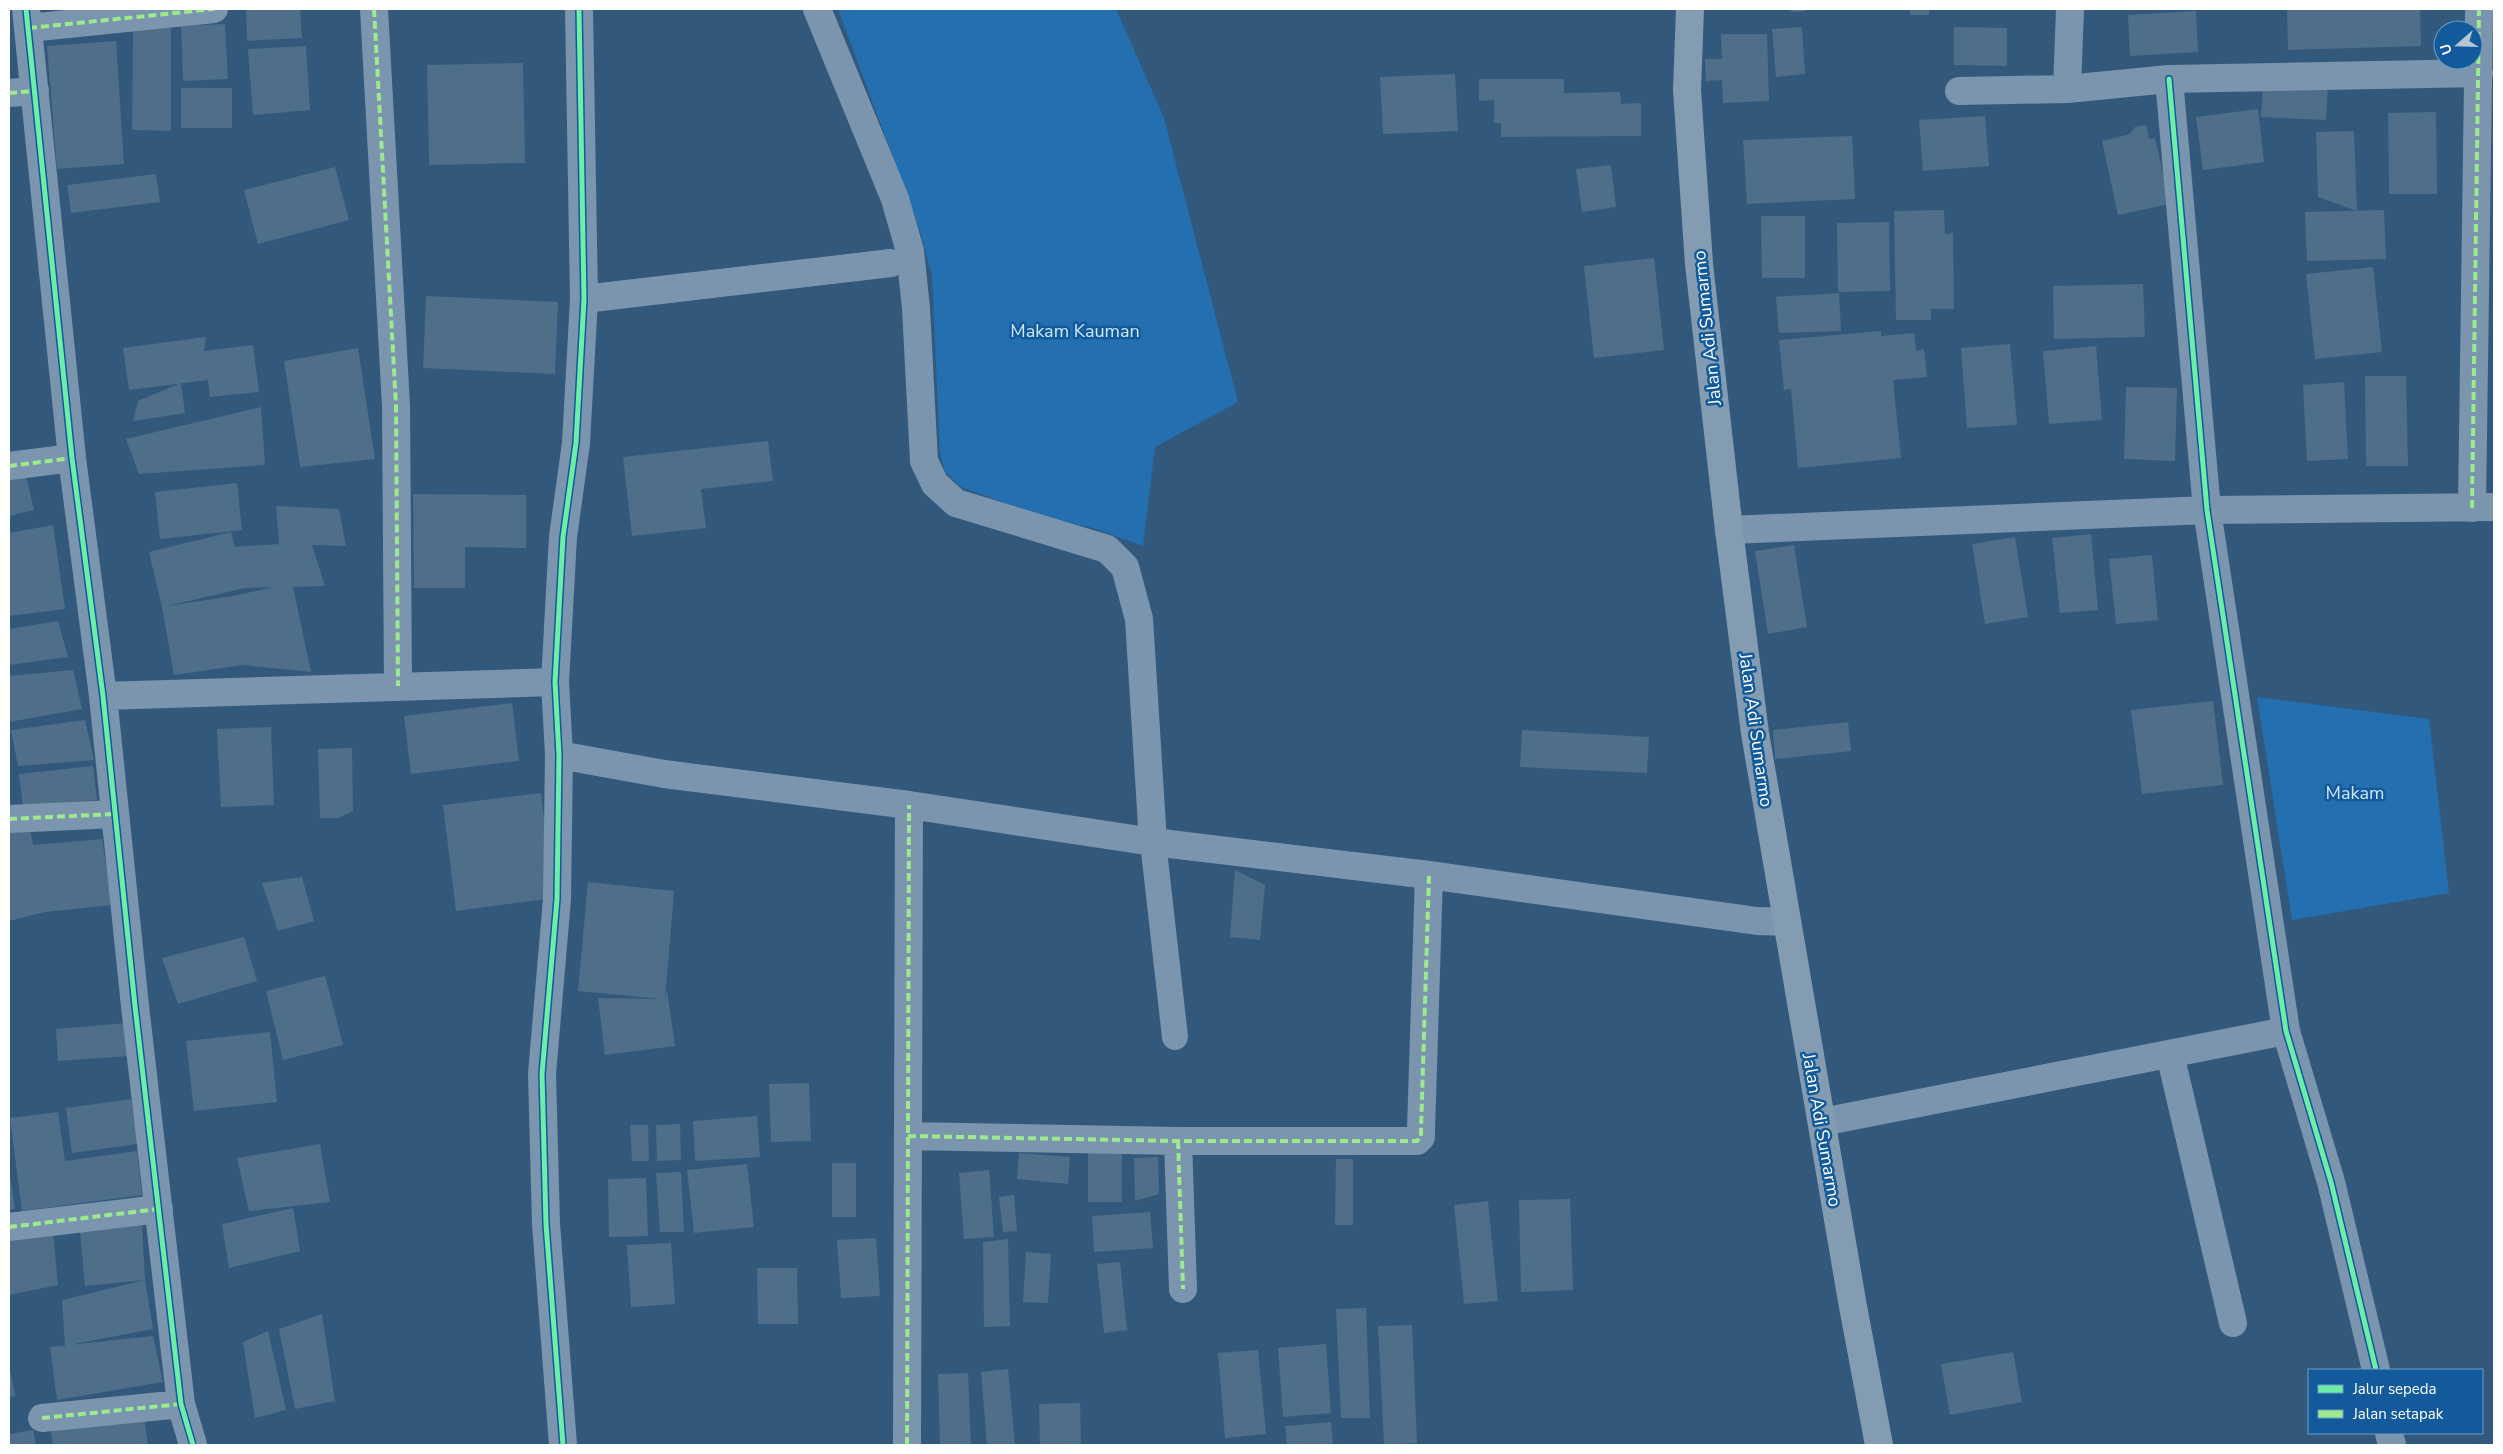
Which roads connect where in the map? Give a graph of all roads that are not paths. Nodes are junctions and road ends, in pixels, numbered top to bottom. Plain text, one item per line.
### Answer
1 (214, 9) edge
2 (374, 9) edge
3 (579, 9) edge
4 (817, 9) edge
5 (1690, 9) edge
6 (2070, 9) edge
7 (2479, 9) edge
8 (28, 19) edge
9 (2479, 73) junction
10 (2169, 79) junction
11 (2067, 89) junction
12 (1959, 91) dead end
13 (22, 92) edge
14 (891, 263) dead end
15 (584, 299) junction
16 (72, 458) junction
17 (9, 466) edge
18 (2483, 508) edge
19 (2207, 510) junction
20 (1729, 530) junction
21 (555, 682) junction
22 (398, 686) junction
23 (103, 696) junction
24 (559, 755) junction
25 (909, 805) junction
26 (115, 814) junction
27 (9, 819) edge
28 (1153, 842) junction
29 (1429, 875) junction
30 (1786, 922) junction
31 (2286, 1031) junction
32 (1175, 1037) dead end
33 (2170, 1054) junction
34 (1822, 1122) junction
35 (908, 1136) junction
36 (1178, 1141) junction
37 (159, 1209) junction
38 (9, 1227) edge
39 (1183, 1288) dead end
40 (2233, 1323) dead end
41 (2376, 1369) edge
42 (181, 1404) junction
43 (42, 1418) dead end
44 (193, 1445) edge
45 (563, 1445) edge
46 (907, 1445) edge
47 (1879, 1445) edge

1 - 8 street
2 - 22 street
3 - 15 street
4 - 28 street
5 - 20 main road, Jalan Adi Sumarmo
6 - 11 street
7 - 9 street
8 - 13 street
9 - 10 street
9 - 18 street
10 - 11 street
10 - 19 street
11 - 12 street
13 - 16 street
14 - 15 street
15 - 21 street
16 - 17 street
16 - 23 street
18 - 19 street
19 - 20 street
19 - 31 street
20 - 30 main road, Jalan Adi Sumarmo
21 - 22 street
21 - 24 street
22 - 23 street
23 - 26 street
24 - 25 street
24 - 45 street
25 - 28 street
25 - 35 street
26 - 27 street
26 - 37 street
28 - 29 street
28 - 32 lane
29 - 30 street
29 - 36 street
30 - 34 main road, Jalan Adi Sumarmo
31 - 33 street
31 - 41 street
33 - 34 street
33 - 40 street
34 - 47 main road, Jalan Adi Sumarmo
35 - 36 street
35 - 46 street
36 - 39 street
37 - 38 street
37 - 42 street
42 - 43 street
42 - 44 street

